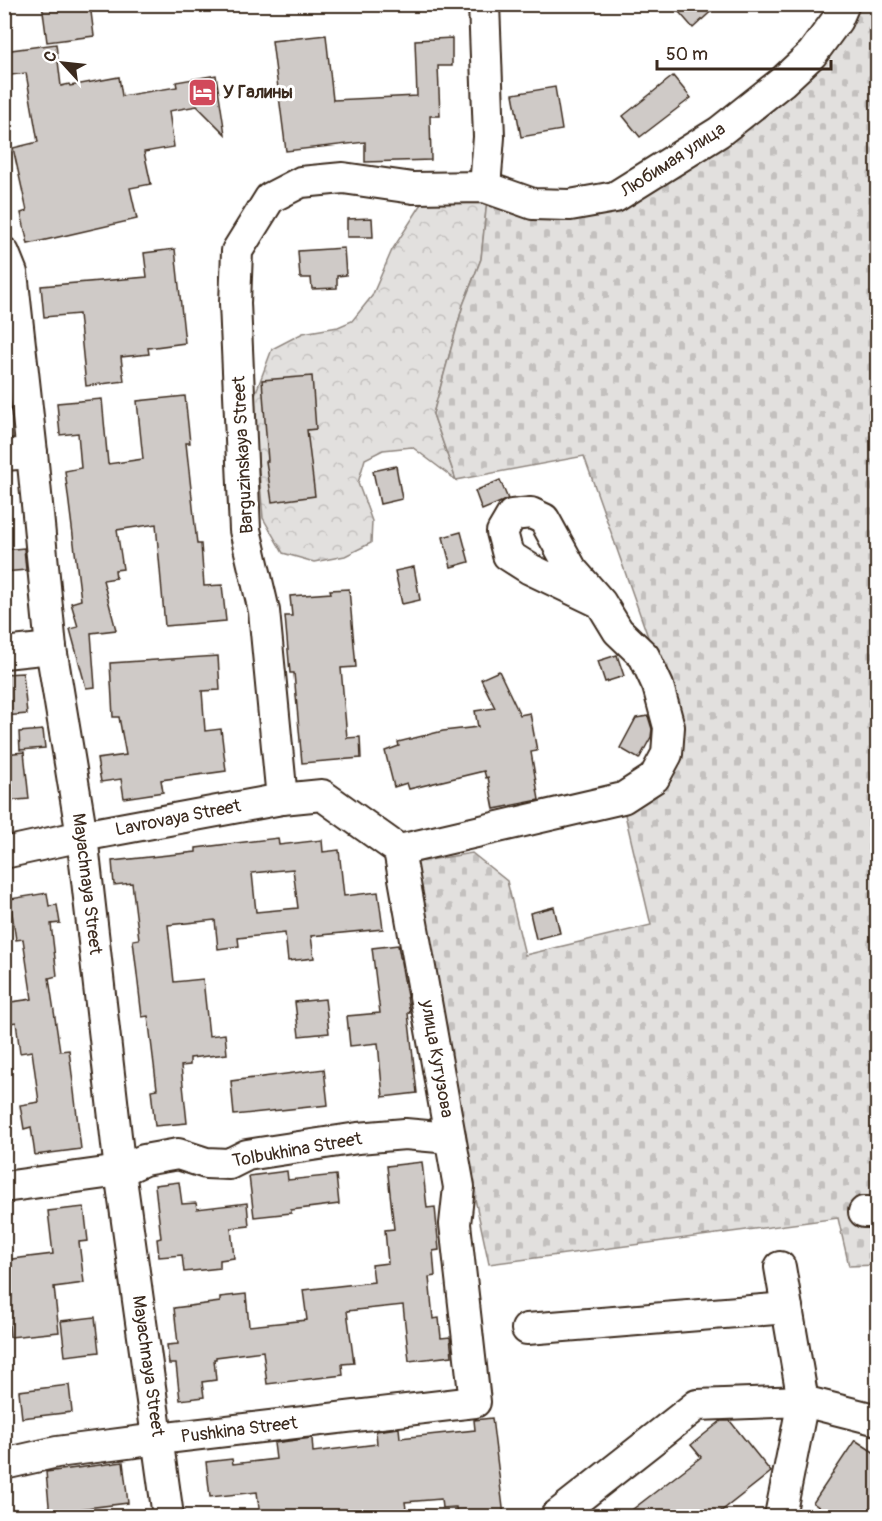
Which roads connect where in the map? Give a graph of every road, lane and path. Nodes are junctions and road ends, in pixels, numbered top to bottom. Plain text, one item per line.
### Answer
1 (484, 4) edge
2 (844, 4) edge
3 (485, 187) junction
4 (254, 221) joint
5 (5, 258) edge
6 (18, 454) edge
7 (601, 603) dead end
8 (51, 648) junction
9 (4, 653) edge
10 (282, 799) junction
11 (82, 836) junction
12 (399, 850) junction
13 (4, 853) edge
14 (450, 1138) junction
15 (120, 1171) junction
16 (4, 1187) edge
17 (780, 1267) dead end
18 (787, 1308) junction
19 (527, 1329) dead end
20 (803, 1401) junction
21 (476, 1402) joint
22 (878, 1420) edge
23 (158, 1439) junction
24 (4, 1464) edge
25 (168, 1516) edge
26 (556, 1516) edge
27 (780, 1516) edge

1 - 3 street
2 - 3 street, Любимая улица
3 - 4 street, Любимая улица
4 - 10 street, Barguzinskaya Street
5 - 6 street, Mayachnaya Street
6 - 8 street, Mayachnaya Street
7 - 12 street
8 - 9 street
8 - 11 street, Mayachnaya Street
10 - 11 street, Lavrovaya Street
10 - 12 street
11 - 13 street, Lavrovaya Street
11 - 15 street, Mayachnaya Street
12 - 14 street, улица Кутузова
14 - 15 street, Tolbukhina Street
14 - 21 street, улица Кутузова
15 - 16 street, Tolbukhina Street
15 - 23 street, Mayachnaya Street
17 - 18 street
18 - 19 street
18 - 20 street
20 - 22 street
20 - 26 street
20 - 27 street
21 - 23 street, Pushkina Street
23 - 24 street, Pushkina Street
23 - 25 street, Mayachnaya Street

